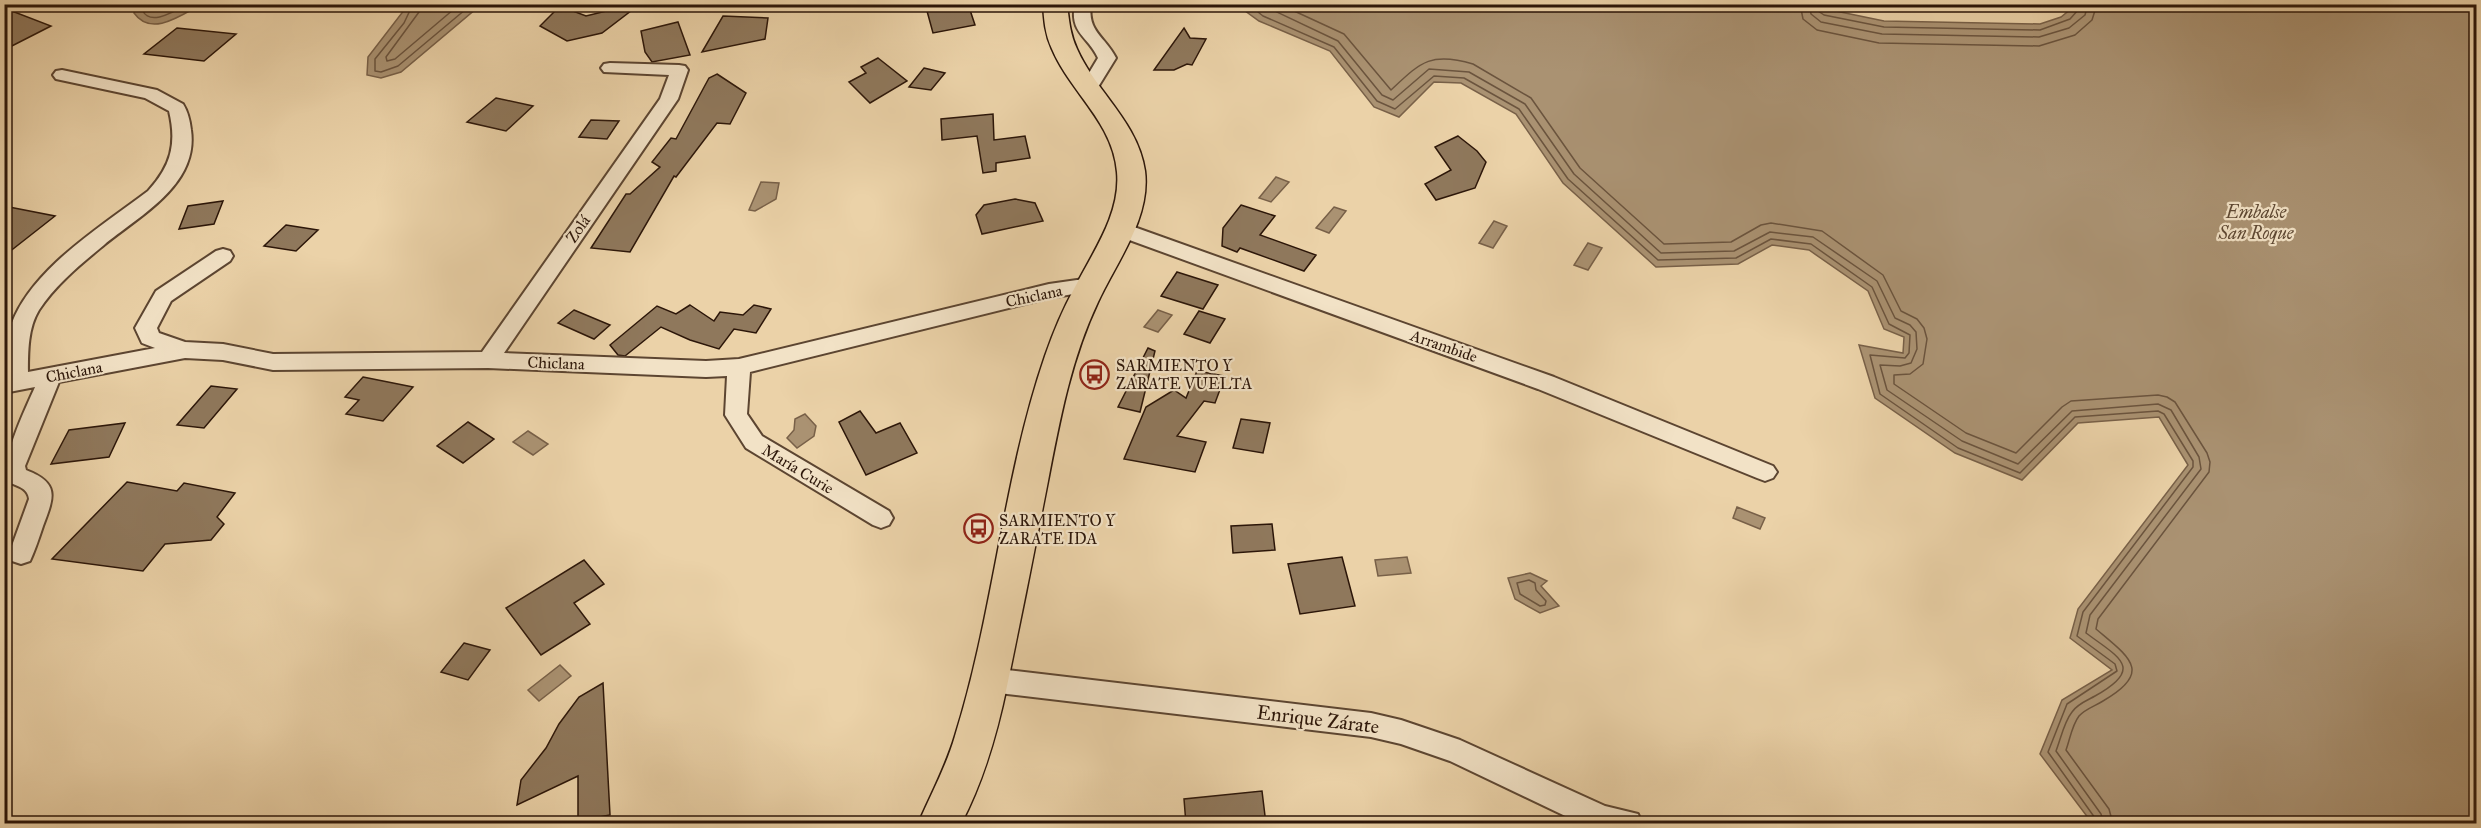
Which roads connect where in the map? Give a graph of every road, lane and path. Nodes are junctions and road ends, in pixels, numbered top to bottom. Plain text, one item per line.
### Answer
1 (1055, 4) edge
2 (1083, 4) edge
3 (610, 69) dead end
4 (62, 75) dead end
5 (1089, 88) junction
6 (1120, 229) junction
7 (223, 256) dead end
8 (1091, 285) junction
9 (185, 350) junction
10 (488, 360) junction
11 (739, 367) junction
12 (50, 377) junction
13 (11, 384) edge
14 (1765, 472) dead end
15 (881, 518) dead end
16 (21, 554) dead end
17 (990, 680) junction
18 (939, 824) edge
19 (1628, 824) edge

1 - 5 main road
2 - 5 street
3 - 10 street, Zolá
4 - 13 street, Chiclana
5 - 6 main road
6 - 8 main road
6 - 14 street, Arrambide
7 - 9 street
8 - 11 street, Chiclana
8 - 17 main road
9 - 10 street, Chiclana
9 - 12 street, Chiclana
10 - 11 street, Chiclana
11 - 15 street, María Curie
12 - 13 street, Chiclana
12 - 16 street
17 - 18 main road
17 - 19 street, Enrique Zárate

